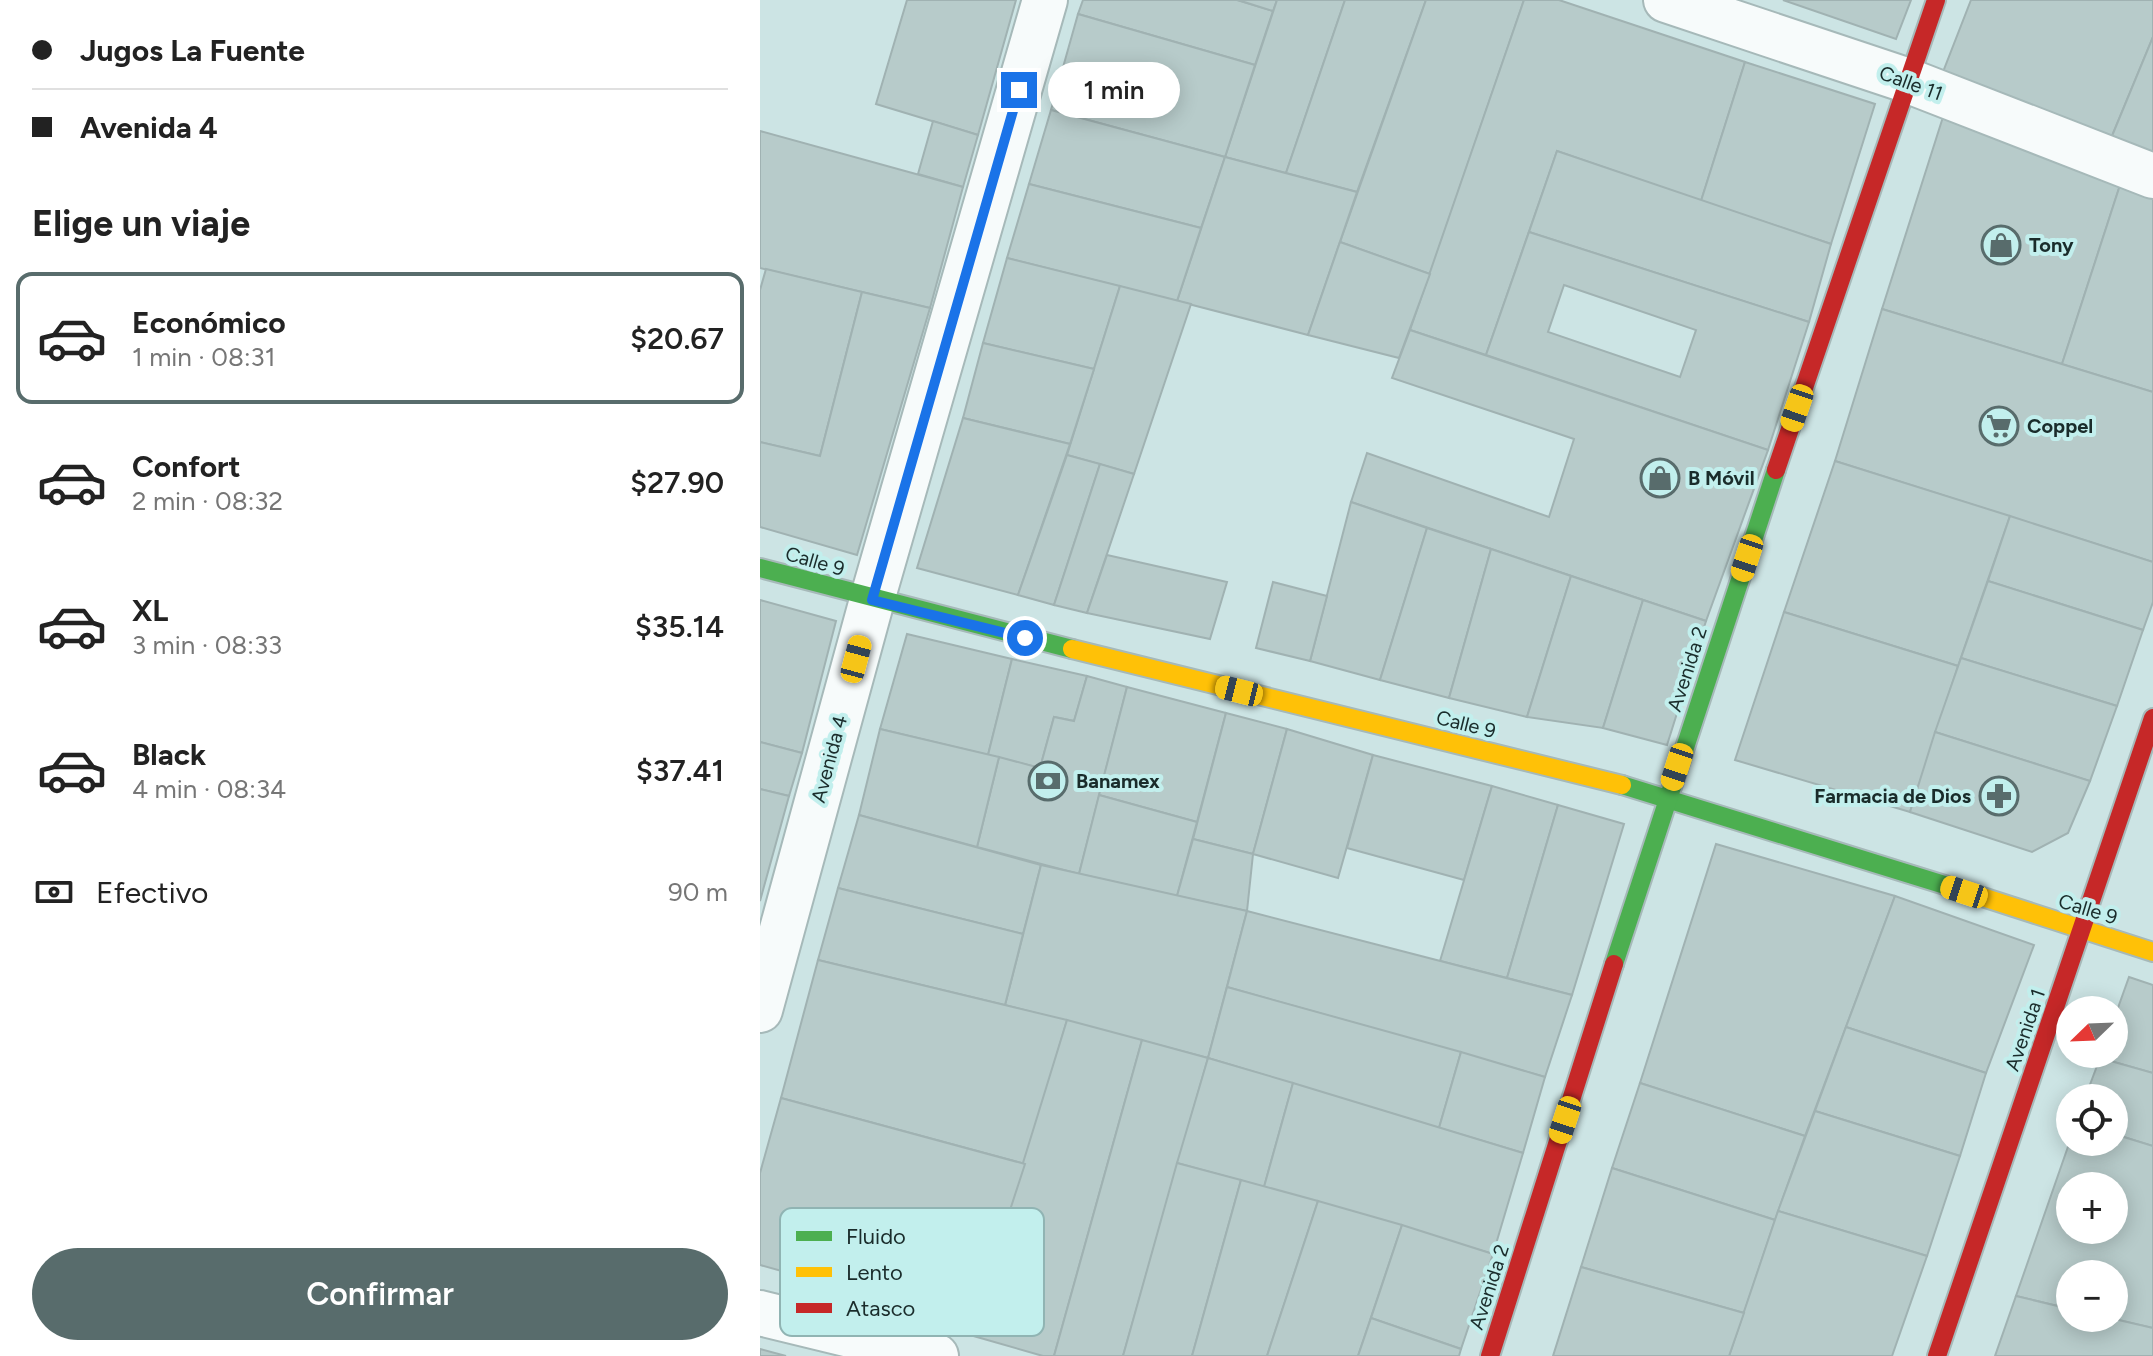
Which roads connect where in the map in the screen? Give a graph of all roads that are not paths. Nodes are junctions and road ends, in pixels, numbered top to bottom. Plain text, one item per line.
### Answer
1 (1045, 0) edge
2 (1666, 0) edge
3 (1936, 0) edge
4 (1906, 80) junction
5 (2153, 176) edge
6 (760, 568) edge
7 (872, 600) junction
8 (2153, 718) edge
9 (1667, 796) junction
10 (2082, 930) junction
11 (2153, 952) edge
12 (760, 1010) edge
13 (760, 1313) edge
14 (780, 1318) edge
15 (854, 1336) edge
16 (936, 1356) edge
17 (1490, 1356) edge
18 (1937, 1356) edge

1 - 7 street, Avenida 4
2 - 4 street, Calle 11
3 - 4 street, Avenida 2
4 - 5 street, Calle 11
4 - 9 street, Avenida 2
6 - 7 street, Calle 9
7 - 9 street, Calle 9
7 - 12 street, Avenida 4
8 - 10 street, Avenida 1
9 - 10 street, Calle 9
9 - 17 street, Avenida 2
10 - 11 street, Calle 9
10 - 18 street, Avenida 1
13 - 14 street
15 - 16 street

